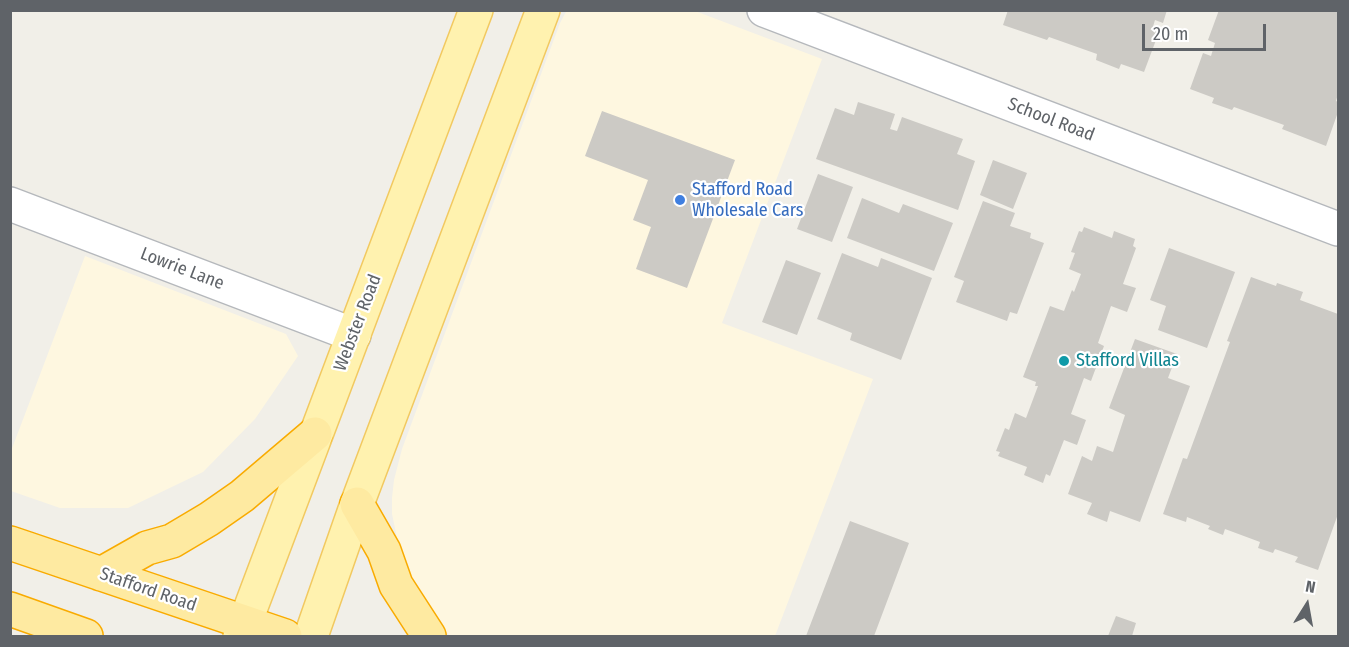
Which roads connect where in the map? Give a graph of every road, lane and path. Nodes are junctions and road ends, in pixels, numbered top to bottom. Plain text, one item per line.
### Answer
1 (476, 10) edge
2 (543, 10) edge
3 (764, 10) edge
4 (10, 204) edge
5 (1338, 230) edge
6 (354, 335) junction
7 (315, 435) junction
8 (357, 504) junction
9 (10, 543) edge
10 (101, 574) junction
11 (10, 609) edge
12 (242, 630) edge
13 (69, 633) edge
14 (285, 636) edge
15 (311, 636) edge
16 (429, 636) edge

1 - 6 main road, Webster Road
2 - 8 main road
3 - 5 street, School Road
4 - 6 street, Lowrie Lane
6 - 7 main road, Webster Road
7 - 10 highway
7 - 12 main road, Webster Road
8 - 15 main road
8 - 16 highway
9 - 10 highway, Stafford Road
10 - 12 highway, Stafford Road
11 - 13 highway
12 - 14 highway, Stafford Road

